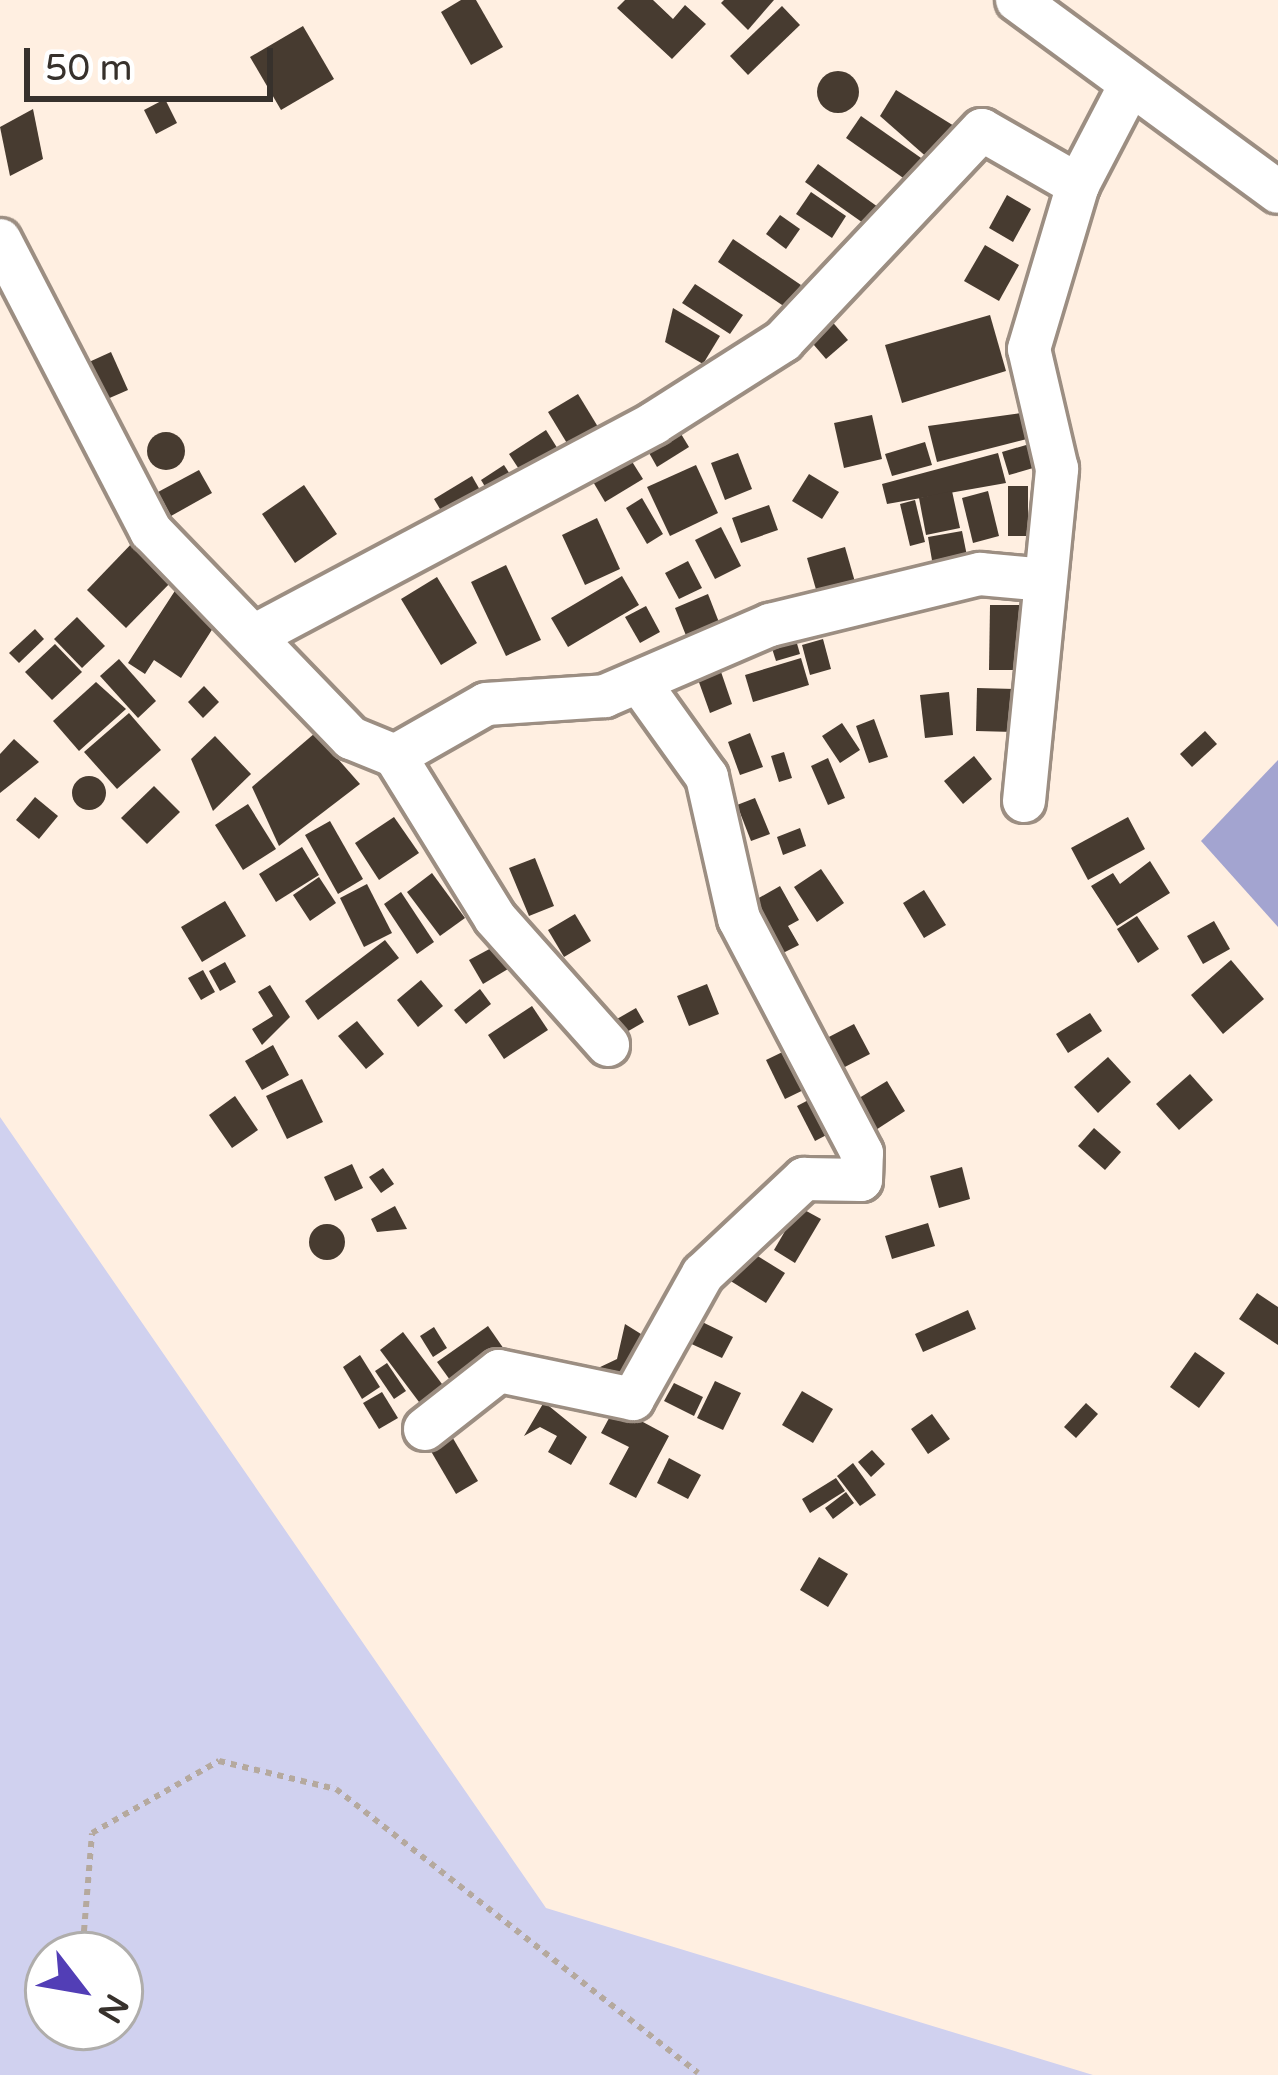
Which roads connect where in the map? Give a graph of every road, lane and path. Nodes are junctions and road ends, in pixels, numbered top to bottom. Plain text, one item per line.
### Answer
1 (1017, 0) edge
2 (1128, 89) junction
3 (1078, 185) junction
4 (1278, 191) edge
5 (0, 240) edge
6 (1046, 580) junction
7 (254, 637) junction
8 (639, 682) junction
9 (395, 755) junction
10 (1024, 802) dead end
11 (608, 1045) dead end
12 (425, 1429) dead end
13 (84, 1931) edge
14 (698, 2072) edge

1 - 2 street
2 - 3 street
2 - 4 street
3 - 6 street
3 - 7 street
5 - 7 street
6 - 8 street
6 - 10 street
7 - 9 street
8 - 9 street
8 - 12 street
9 - 11 street
13 - 14 path

